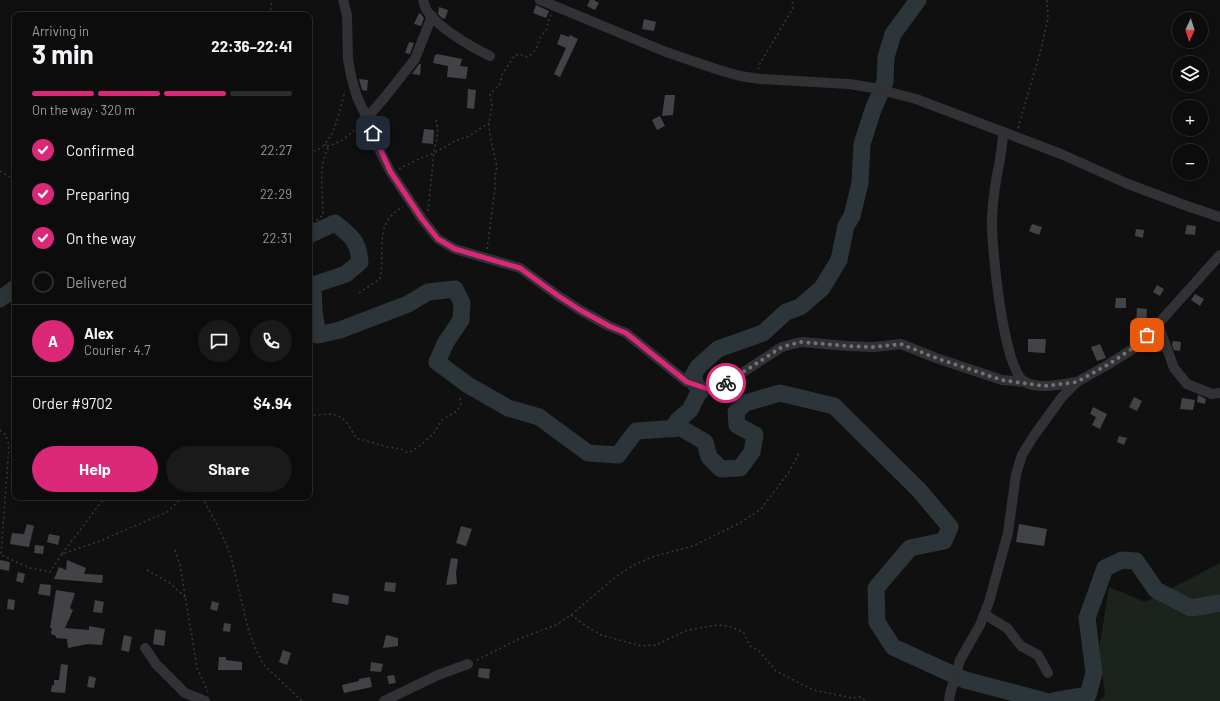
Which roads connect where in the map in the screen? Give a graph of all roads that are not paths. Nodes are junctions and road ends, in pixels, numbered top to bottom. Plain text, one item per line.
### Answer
1 (343, 0) edge
2 (423, 0) edge
3 (540, 0) edge
4 (432, 16) junction
5 (490, 56) dead end
6 (367, 118) junction
7 (1003, 132) junction
8 (1220, 217) edge
9 (1220, 255) edge
10 (1158, 324) junction
11 (1026, 382) junction
12 (1077, 382) junction
13 (1220, 393) edge
14 (984, 614) junction
15 (145, 648) dead end
16 (468, 664) road end
17 (1048, 673) dead end
18 (950, 697) edge
19 (207, 698) edge
20 (384, 701) edge

1 - 6 street
2 - 4 street
3 - 7 street
4 - 5 street
4 - 6 street
6 - 11 street
7 - 8 street
7 - 11 street
9 - 10 street
10 - 12 street
10 - 13 street
11 - 12 street
12 - 14 street
14 - 17 street
14 - 18 street
15 - 19 street
16 - 20 street

